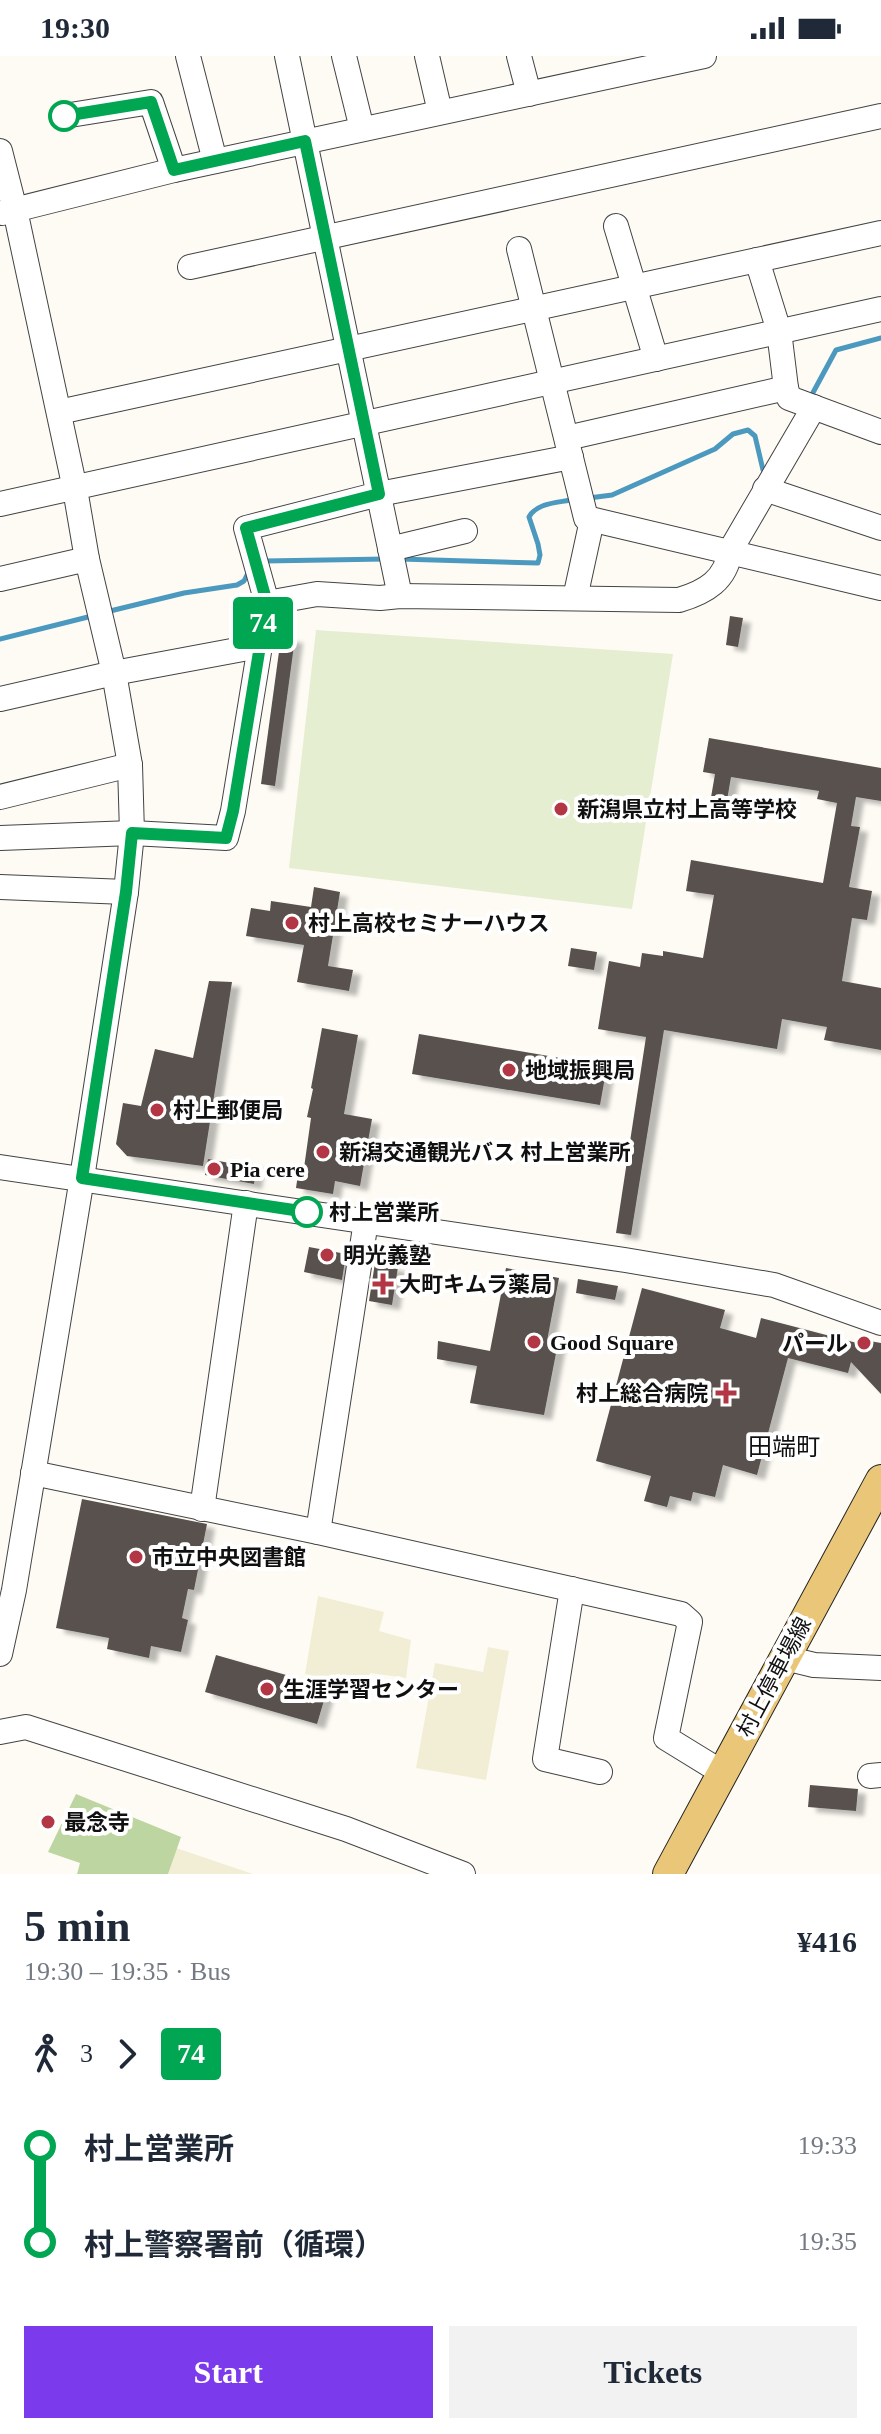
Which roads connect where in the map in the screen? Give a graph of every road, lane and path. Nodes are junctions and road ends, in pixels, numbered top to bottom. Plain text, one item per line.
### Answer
1 (188, 56) edge
2 (287, 56) edge
3 (344, 56) edge
4 (427, 56) edge
5 (519, 56) edge
6 (704, 56) edge
7 (529, 94) junction
8 (440, 112) junction
9 (64, 116) dead end
10 (881, 116) edge
11 (362, 129) junction
12 (305, 141) junction
13 (0, 151) edge
14 (215, 161) junction
15 (174, 170) junction
16 (8, 212) edge
17 (616, 226) dead end
18 (881, 233) edge
19 (326, 237) junction
20 (519, 249) dead end
21 (757, 260) junction
22 (190, 267) dead end
23 (636, 287) junction
24 (535, 309) junction
25 (881, 309) edge
26 (779, 331) junction
27 (349, 350) junction
28 (656, 359) junction
29 (553, 382) junction
30 (786, 388) junction
31 (814, 407) junction
32 (59, 412) junction
33 (365, 423) junction
34 (881, 432) edge
35 (569, 448) junction
36 (75, 489) junction
37 (765, 489) junction
38 (379, 494) junction
39 (0, 504) edge
40 (592, 520) junction
41 (881, 528) edge
42 (465, 531) dead end
43 (390, 549) junction
44 (730, 551) junction
45 (87, 559) junction
46 (0, 579) edge
47 (881, 588) edge
48 (400, 596) junction
49 (575, 598) junction
50 (267, 603) junction
51 (259, 646) junction
52 (114, 673) junction
53 (0, 699) edge
54 (130, 765) junction
55 (0, 797) edge
56 (132, 833) junction
57 (0, 838) edge
58 (0, 887) edge
59 (126, 892) junction
60 (0, 1167) edge
61 (82, 1178) junction
62 (246, 1203) junction
63 (366, 1221) junction
64 (881, 1323) edge
65 (33, 1473) junction
66 (881, 1480) edge
67 (202, 1509) junction
68 (318, 1532) junction
69 (572, 1589) junction
70 (0, 1654) edge
71 (785, 1658) junction
72 (881, 1668) edge
73 (0, 1732) edge
74 (600, 1772) dead end
75 (723, 1773) junction
76 (463, 1874) edge
77 (668, 1874) edge

1 - 14 street
2 - 12 street
3 - 11 street
4 - 8 street
5 - 7 street
6 - 7 street
7 - 8 street
8 - 11 street
9 - 15 street
10 - 19 street
11 - 12 street
12 - 14 street
12 - 19 street
13 - 16 street
14 - 15 street
15 - 16 street
16 - 32 street
17 - 23 street
18 - 21 street
19 - 22 street
19 - 27 street
20 - 24 street
21 - 23 street
21 - 26 street
23 - 24 street
23 - 28 street
24 - 27 street
24 - 29 street
25 - 26 street
26 - 28 street
26 - 30 street
27 - 32 street
27 - 33 street
28 - 29 street
29 - 33 street
29 - 35 street
30 - 31 street
30 - 35 street
31 - 34 street
31 - 37 street
32 - 36 street
33 - 36 street
33 - 38 street
35 - 38 street
35 - 40 street
36 - 39 street
36 - 45 street
37 - 41 street
37 - 44 street
38 - 43 street
38 - 50 street
40 - 44 street
40 - 49 street
42 - 43 street
43 - 48 street
44 - 47 street
44 - 49 street
45 - 46 street
45 - 52 street
48 - 49 street
48 - 50 street
50 - 51 street
51 - 52 street
51 - 56 street
52 - 53 street
52 - 54 street
54 - 55 street
54 - 56 street
56 - 57 street
56 - 59 street
58 - 59 street
59 - 61 street
60 - 61 street
61 - 62 street
61 - 65 street
62 - 63 street
62 - 67 street
63 - 64 street
63 - 68 street
65 - 67 street
65 - 70 street
66 - 71 main road, 村上停車場線
67 - 68 street
68 - 69 street
69 - 74 street
69 - 75 street
71 - 72 street
71 - 75 main road, 村上停車場線
73 - 76 street
75 - 77 main road, 村上停車場線

